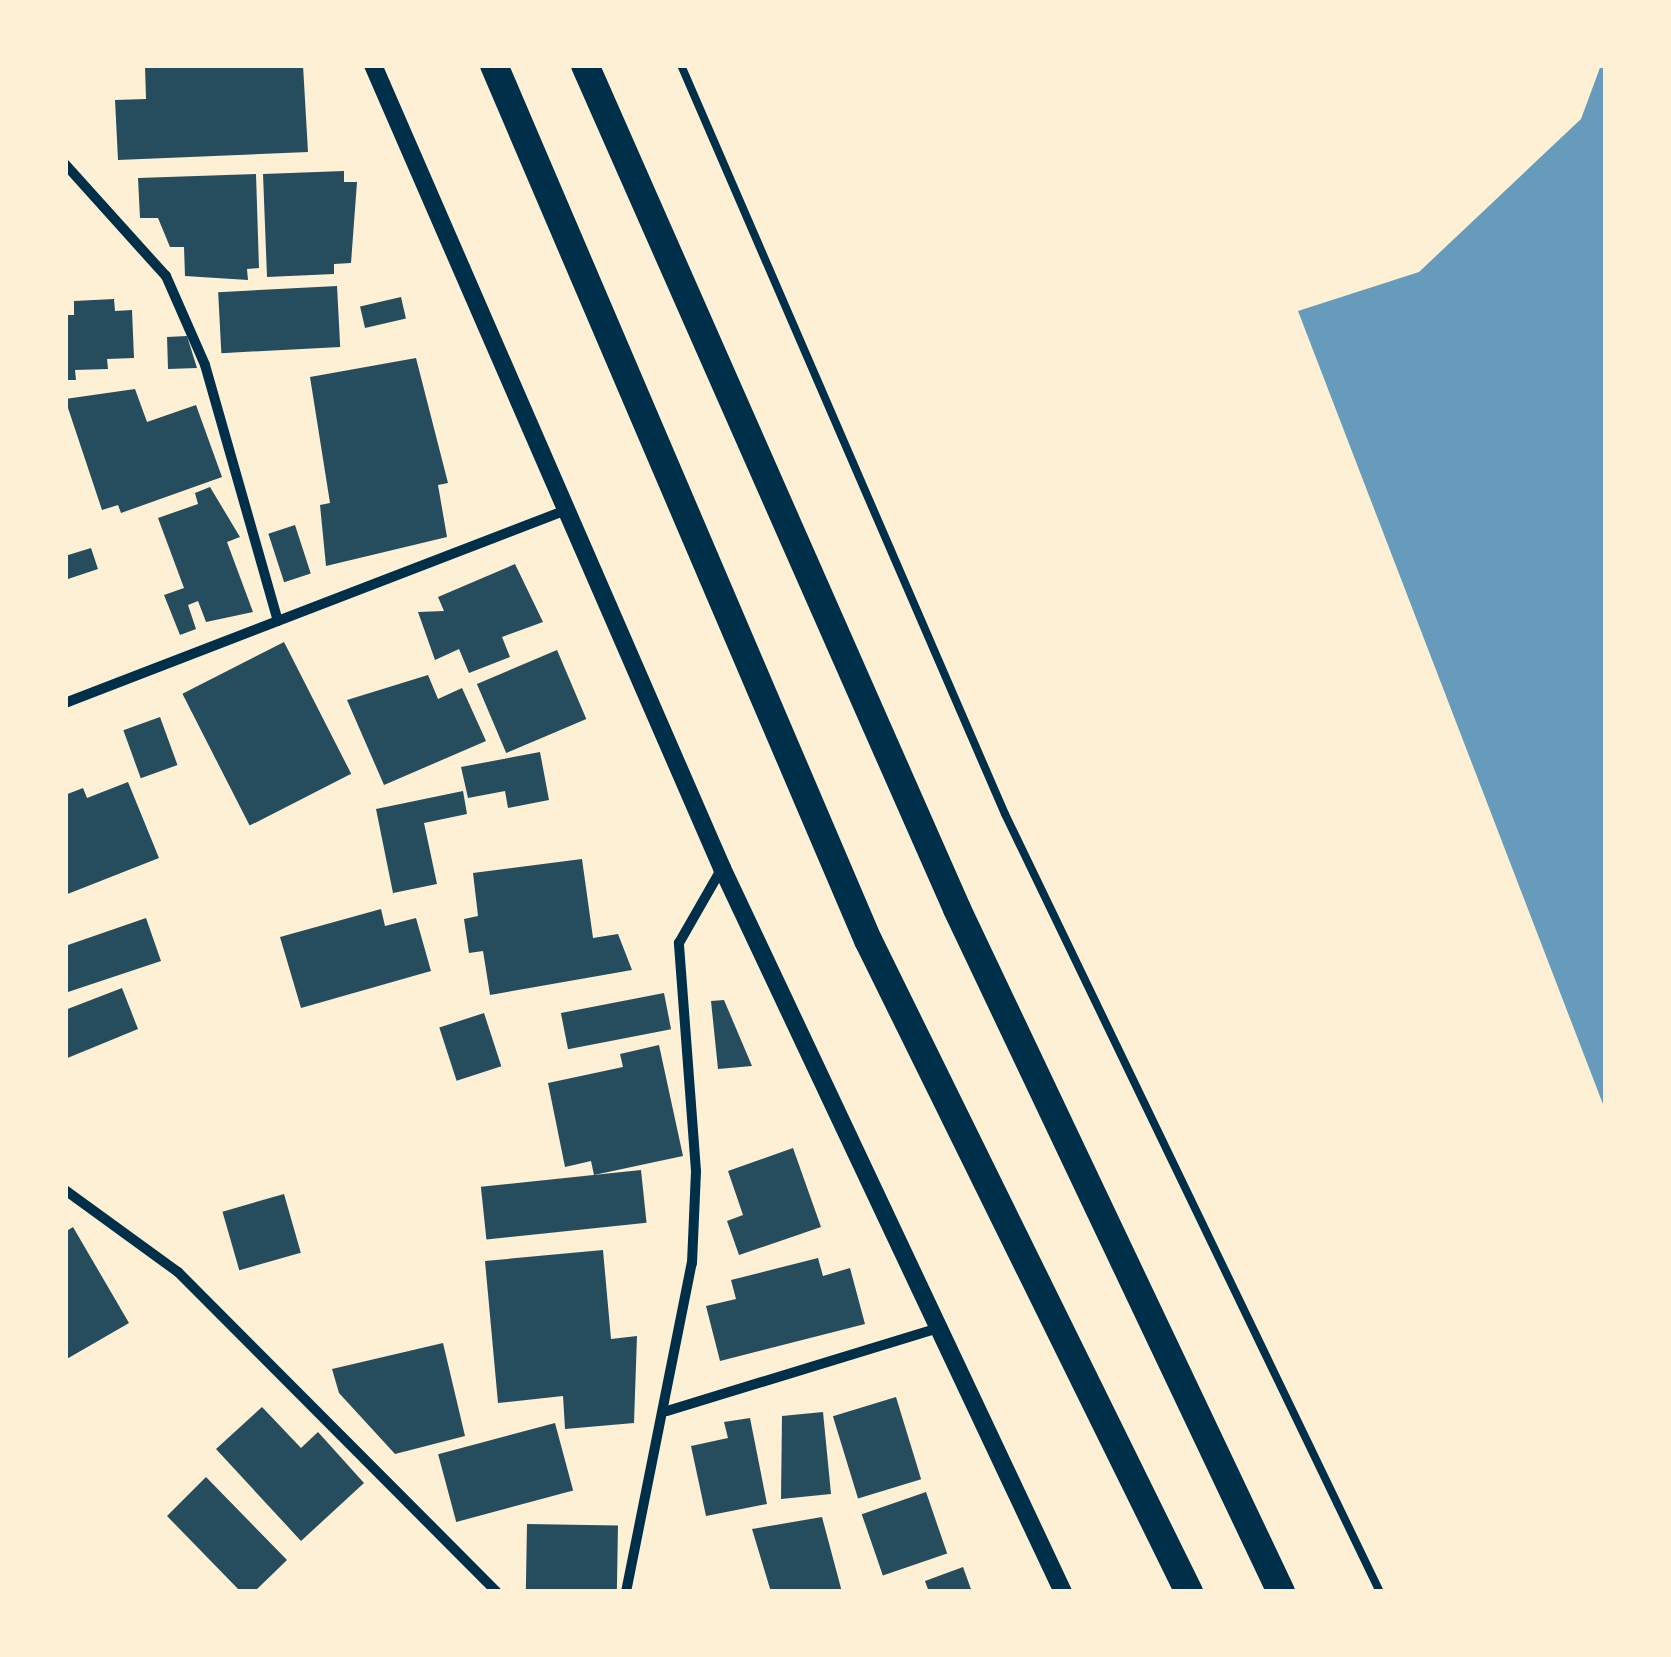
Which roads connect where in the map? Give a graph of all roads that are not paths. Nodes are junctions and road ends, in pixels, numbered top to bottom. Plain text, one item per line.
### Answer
1 (373, 65) edge
2 (494, 65) edge
3 (585, 65) edge
4 (680, 65) edge
5 (65, 164) edge
6 (562, 512) junction
7 (278, 621) junction
8 (65, 704) edge
9 (722, 868) junction
10 (65, 1190) edge
11 (938, 1328) junction
12 (667, 1411) junction
13 (497, 1592) edge
14 (626, 1592) edge
15 (1063, 1592) edge
16 (1190, 1592) edge
17 (1281, 1592) edge
18 (1380, 1592) edge

1 - 6 street
2 - 16 highway
3 - 17 highway
4 - 18 lane
5 - 7 street
6 - 7 street
6 - 9 street
7 - 8 street
9 - 11 street
9 - 12 street
10 - 13 street
11 - 12 street
11 - 15 street
12 - 14 street

